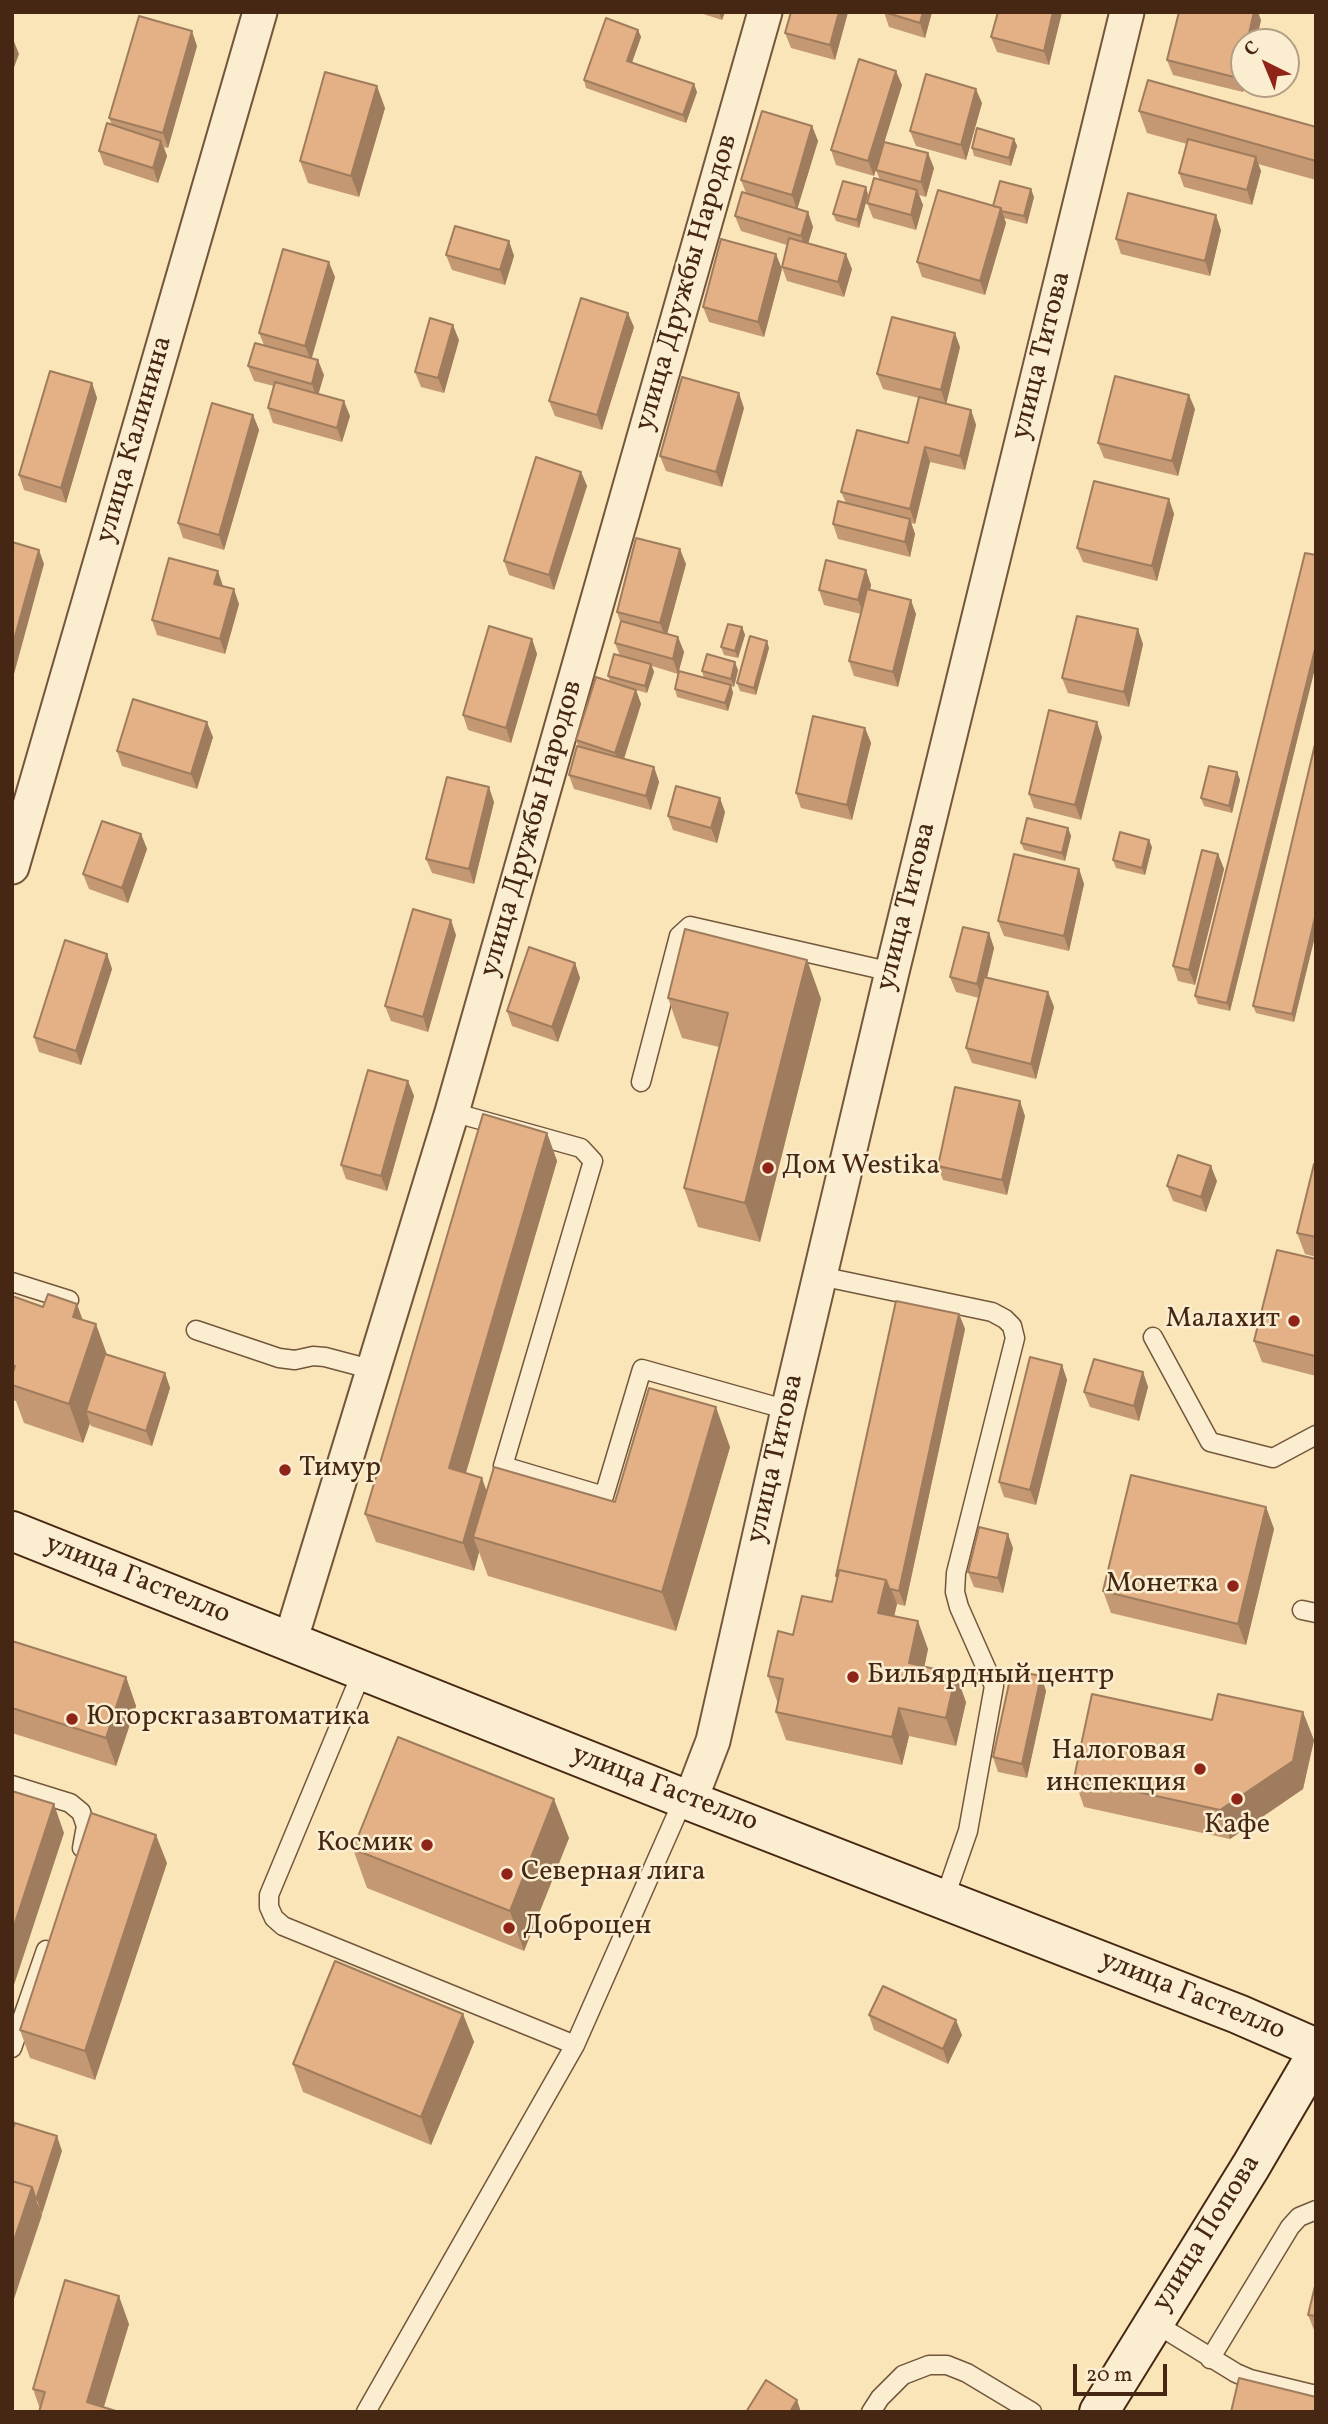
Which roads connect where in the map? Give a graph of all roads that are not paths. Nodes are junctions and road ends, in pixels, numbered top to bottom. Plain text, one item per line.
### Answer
1 (260, 12) edge
2 (765, 12) edge
3 (1127, 12) edge
4 (12, 867) edge
5 (892, 972) junction
6 (641, 1082) dead end
7 (452, 1112) junction
8 (820, 1276) junction
9 (12, 1282) edge
10 (69, 1300) edge
11 (196, 1330) dead end
12 (1153, 1337) dead end
13 (374, 1370) junction
14 (788, 1410) junction
15 (1316, 1435) edge
16 (12, 1531) edge
17 (290, 1642) junction
18 (362, 1672) junction
19 (12, 1785) edge
20 (687, 1800) junction
21 (75, 1866) edge
22 (944, 1900) junction
23 (53, 1931) edge
24 (575, 2045) junction
25 (12, 2048) edge
26 (1316, 2048) edge
27 (1316, 2055) edge
28 (1316, 2210) edge
29 (1153, 2322) junction
30 (1210, 2358) junction
31 (1316, 2395) edge
32 (366, 2412) edge
33 (871, 2412) edge
34 (1032, 2412) edge
35 (1099, 2412) edge

1 - 4 street, улица Калинина
2 - 7 street, улица Дружбы Народов
3 - 5 street, улица Титова
5 - 6 lane
5 - 8 street, улица Титова
7 - 13 street, улица Дружбы Народов
7 - 14 lane
8 - 14 street, улица Титова
8 - 22 lane
9 - 10 lane
11 - 13 lane
12 - 15 lane
13 - 17 street, улица Дружбы Народов
14 - 20 street, улица Титова
16 - 17 street, улица Гастелло
17 - 18 street, улица Гастелло
18 - 20 street, улица Гастелло
18 - 24 lane
19 - 21 lane
20 - 22 street, улица Гастелло
20 - 24 lane
22 - 26 street, улица Гастелло
23 - 25 lane
24 - 32 lane
27 - 29 street, улица Попова
28 - 30 lane
29 - 30 lane
29 - 35 street, улица Попова
30 - 31 lane
33 - 34 lane

